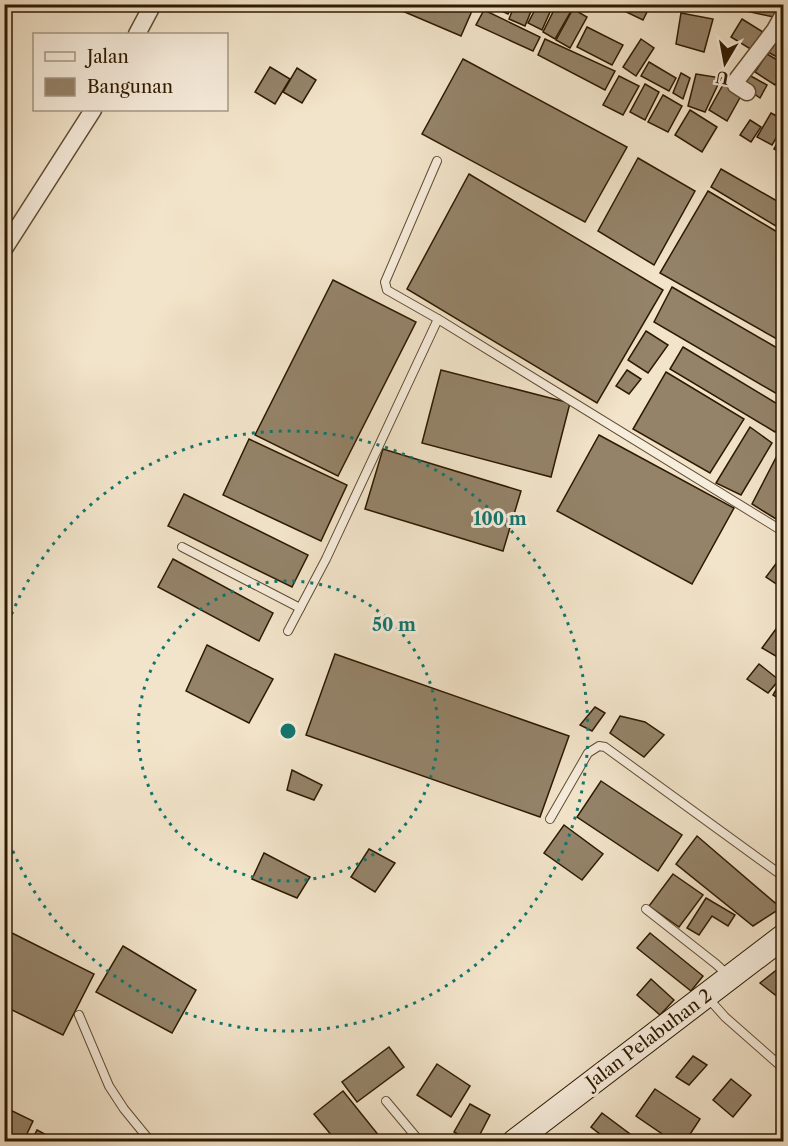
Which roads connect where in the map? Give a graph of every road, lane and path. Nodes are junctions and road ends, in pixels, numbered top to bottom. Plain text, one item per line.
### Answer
1 (153, 4) edge
2 (783, 14) edge
3 (137, 33) edge
4 (747, 92) dead end
5 (92, 111) edge
6 (437, 161) dead end
7 (4, 249) edge
8 (438, 319) junction
9 (783, 532) edge
10 (182, 547) dead end
11 (300, 608) junction
12 (288, 632) dead end
13 (550, 819) dead end
14 (783, 877) edge
15 (646, 909) dead end
16 (783, 936) edge
17 (730, 977) junction
18 (706, 996) junction
19 (79, 1015) dead end
20 (783, 1069) edge
21 (386, 1101) dead end
22 (151, 1142) edge
23 (417, 1142) edge
24 (514, 1142) edge

1 - 3 street
2 - 4 street
5 - 7 street
6 - 8 lane
8 - 9 lane
8 - 11 lane
10 - 11 lane
11 - 12 lane
13 - 14 lane
15 - 17 lane
16 - 17 main road, Jalan Pelabuhan 2
17 - 18 main road, Jalan Pelabuhan 2
18 - 20 lane
18 - 24 main road, Jalan Pelabuhan 2
19 - 22 lane
21 - 23 lane

